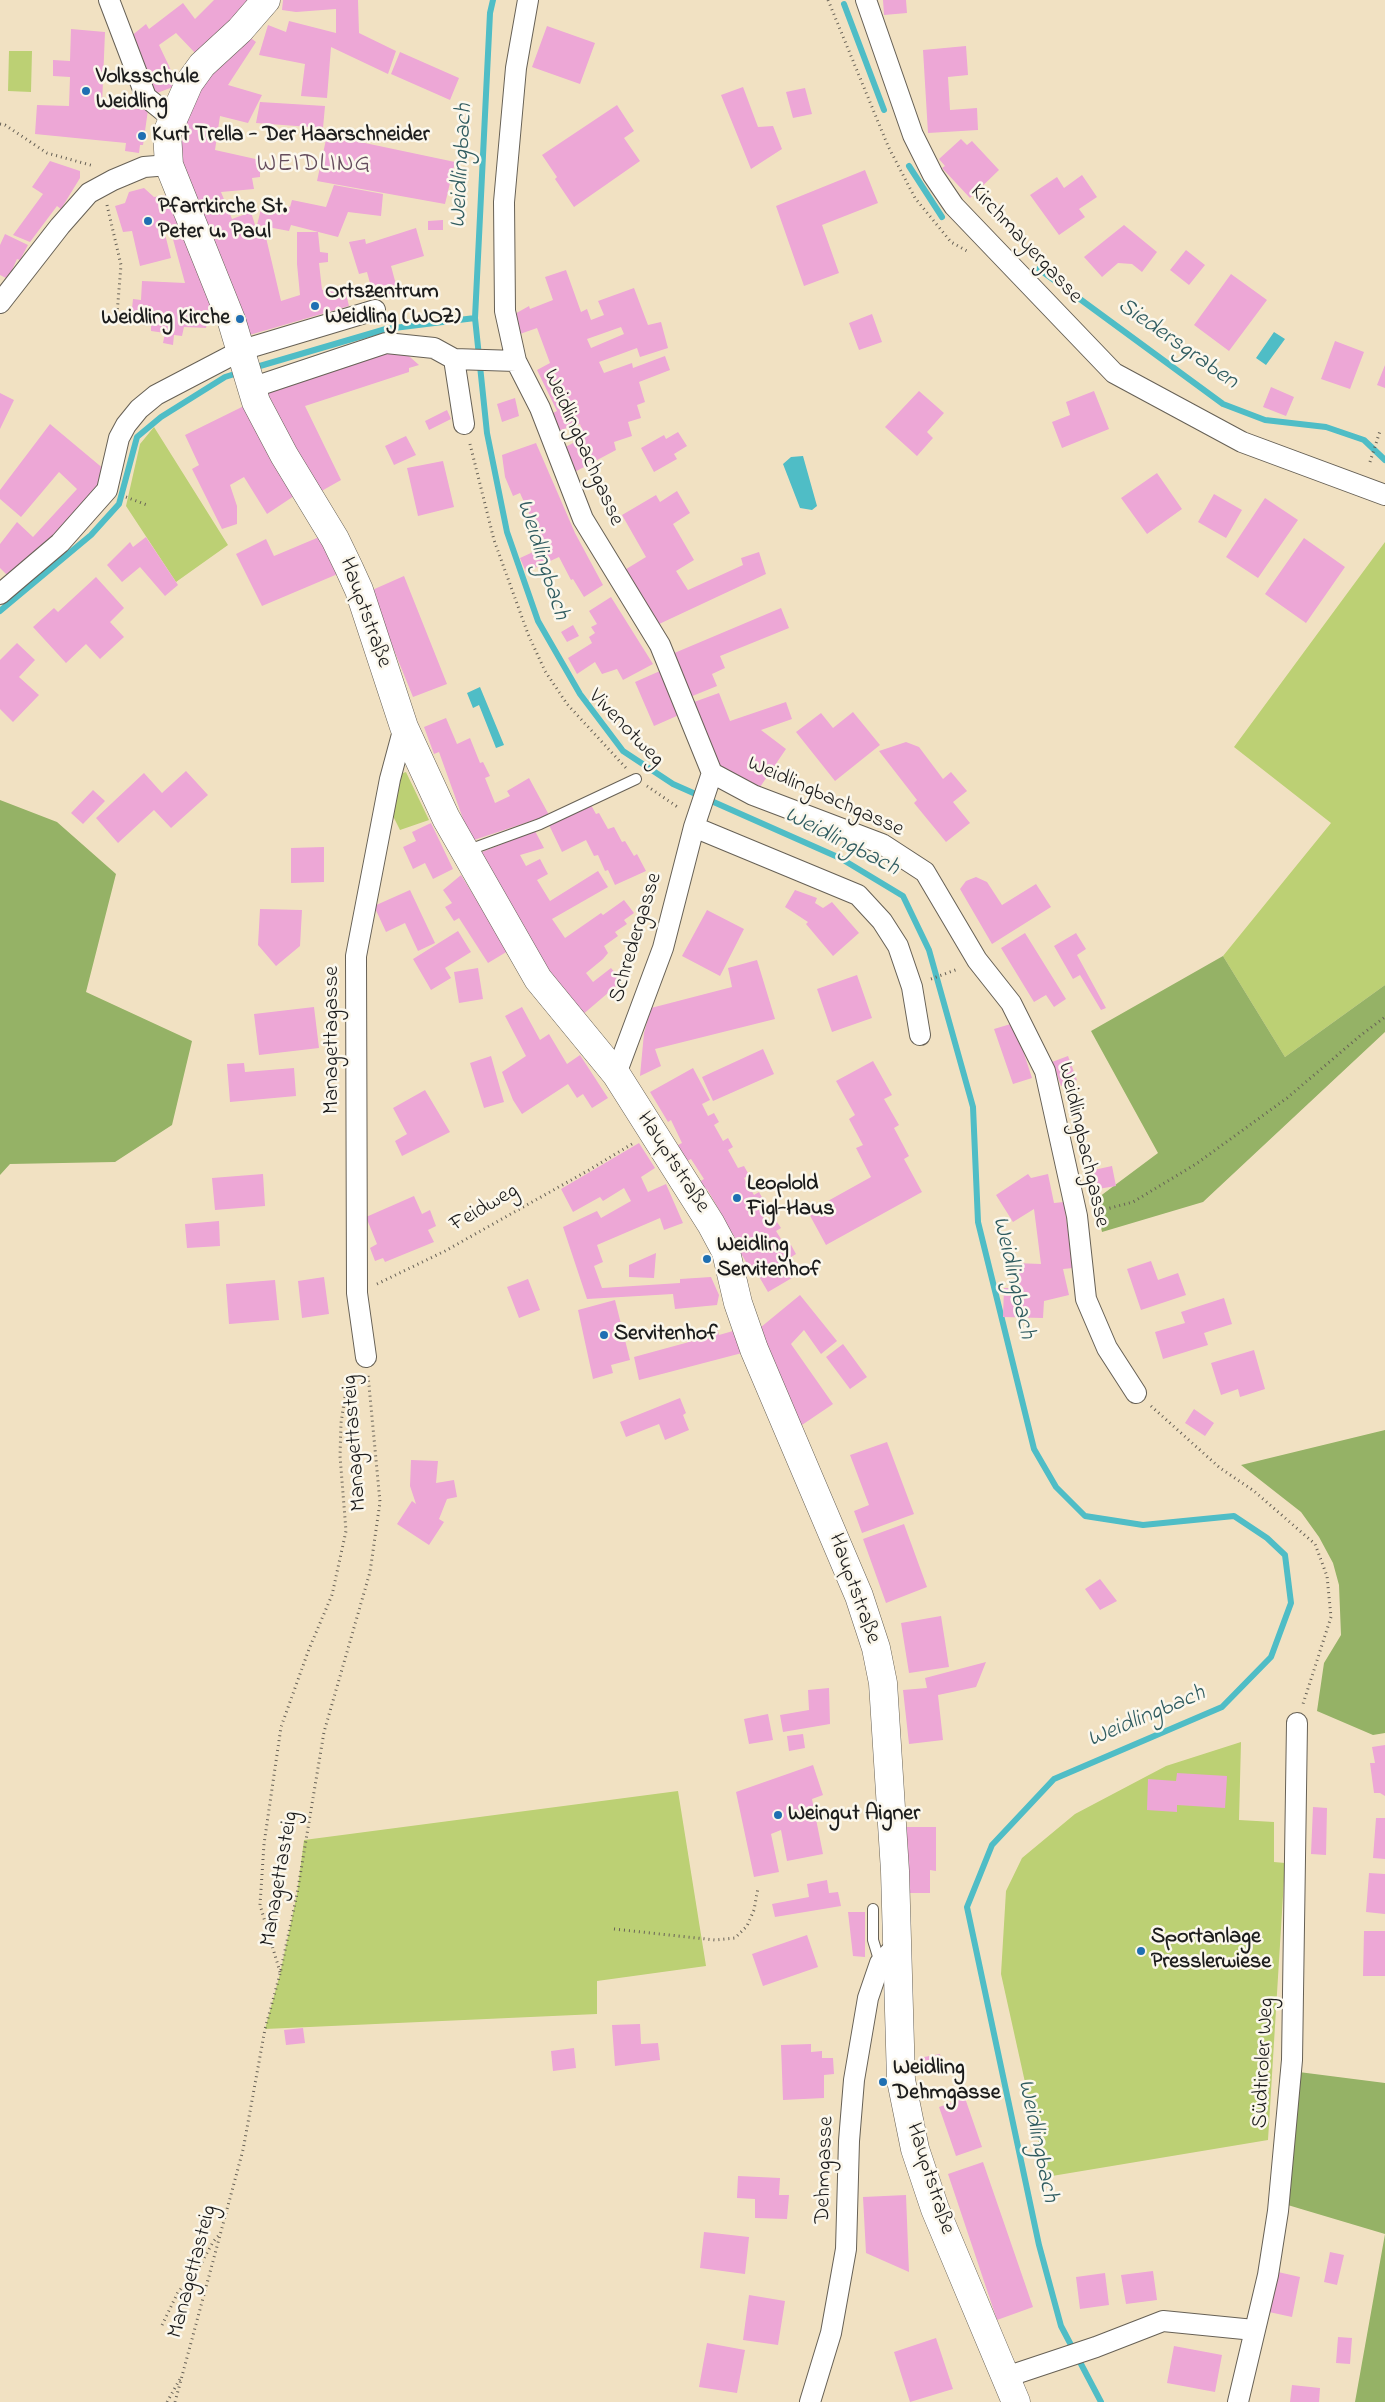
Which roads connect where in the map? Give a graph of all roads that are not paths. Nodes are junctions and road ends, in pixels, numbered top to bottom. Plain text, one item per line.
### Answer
1 (109, 0) edge
2 (266, 0) edge
3 (528, 0) edge
4 (866, 0) edge
5 (172, 118) junction
6 (169, 165) junction
7 (0, 304) edge
8 (375, 310) dead end
9 (460, 359) junction
10 (516, 361) junction
11 (247, 369) junction
12 (464, 424) road end
13 (1385, 495) edge
14 (0, 594) edge
15 (404, 727) junction
16 (636, 779) road end
17 (709, 781) junction
18 (696, 821) junction
19 (465, 851) junction
20 (920, 1035) dead end
21 (616, 1074) junction
22 (366, 1357) road end
23 (1136, 1393) road end
24 (1297, 1723) road end
25 (873, 1909) dead end
26 (888, 1954) junction
27 (1254, 2330) junction
28 (1006, 2377) junction
29 (810, 2402) edge
30 (1016, 2402) edge
31 (1238, 2402) edge

1 - 5 street
2 - 5 main road, Hauptstraße
3 - 10 street, Weidlingbachgasse
4 - 13 street, Kirchmayergasse
5 - 6 main road, Hauptstraße
6 - 7 street
6 - 11 main road, Hauptstraße
8 - 11 street
9 - 10 street
9 - 11 street
9 - 12 street
10 - 17 street, Weidlingbachgasse
11 - 14 street
11 - 15 main road, Hauptstraße
15 - 19 main road, Hauptstraße
15 - 22 street, Managettagasse
16 - 19 lane
17 - 18 street, Schredergasse
17 - 23 street, Weidlingbachgasse
18 - 20 street
18 - 21 street, Schredergasse
19 - 21 main road, Hauptstraße
21 - 26 main road, Hauptstraße
24 - 27 street, Südtiroler Weg
25 - 26 lane
26 - 28 main road, Hauptstraße
26 - 29 street, Dehmgasse
27 - 28 street
27 - 31 street, Südtiroler Weg
28 - 30 main road, Hauptstraße

